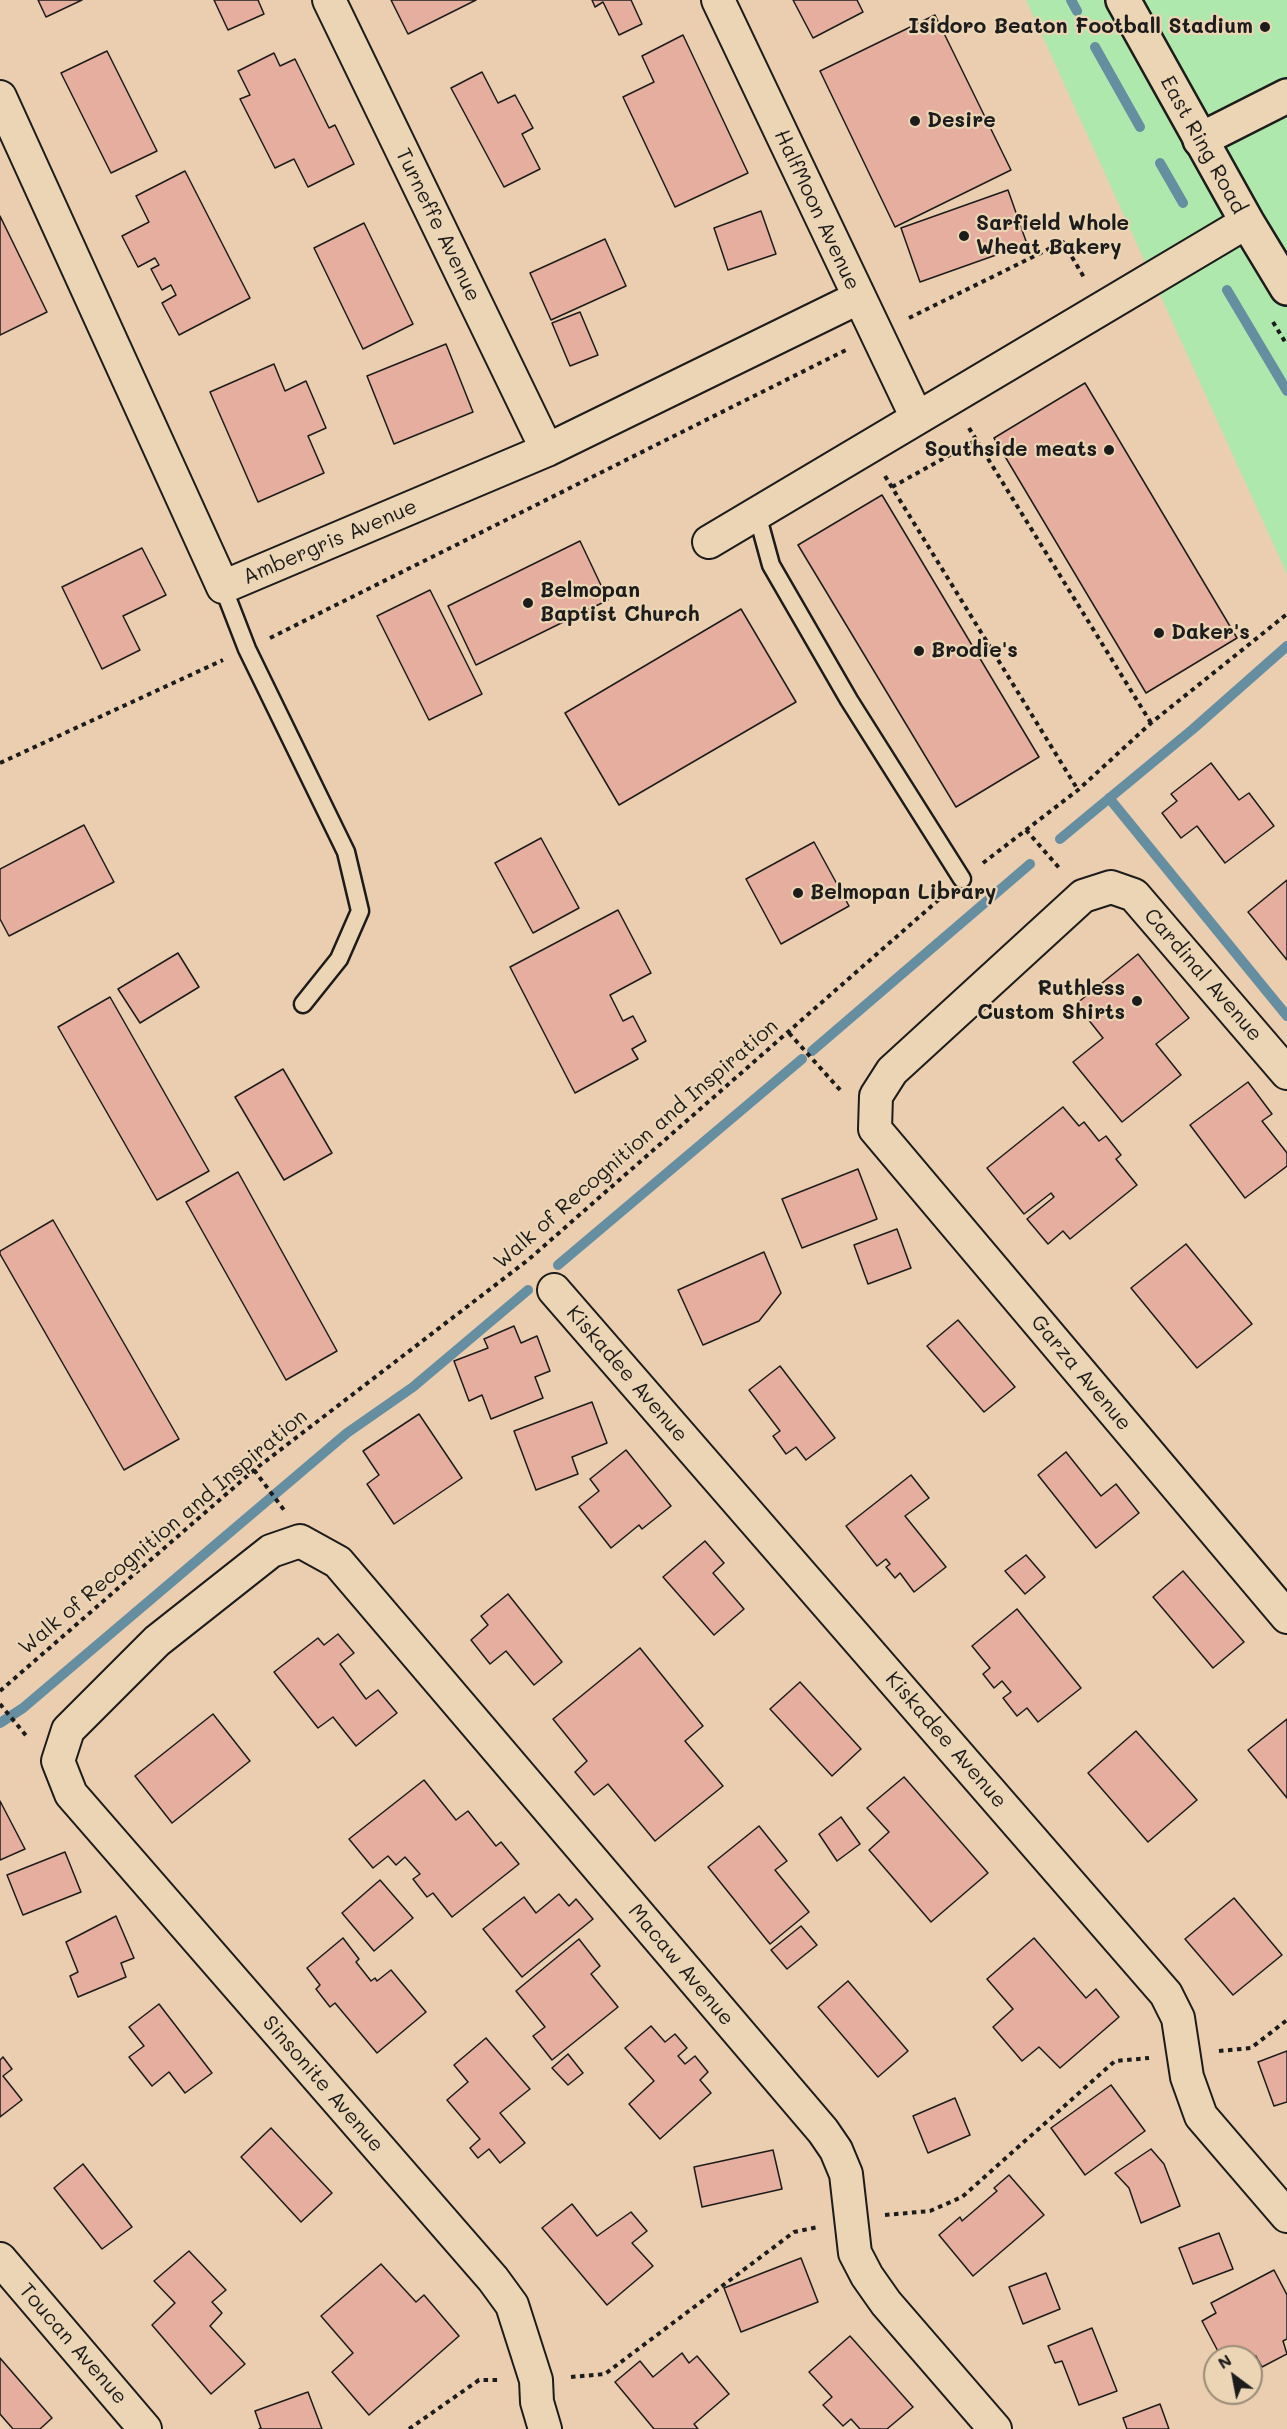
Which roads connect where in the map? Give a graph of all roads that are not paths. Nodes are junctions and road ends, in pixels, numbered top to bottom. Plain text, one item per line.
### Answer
1 (329, 0) edge
2 (718, 0) edge
3 (1123, 0) edge
4 (1287, 96) edge
5 (0, 97) edge
6 (1200, 141) junction
7 (1246, 222) junction
8 (1287, 288) edge
9 (858, 298) junction
10 (917, 418) junction
11 (546, 450) junction
12 (757, 514) junction
13 (709, 542) dead end
14 (223, 587) junction
15 (962, 879) road end
16 (303, 1004) dead end
17 (1287, 1073) edge
18 (875, 1129) joint
19 (554, 1290) dead end
20 (1287, 1617) edge
21 (58, 1761) joint
22 (1287, 2217) edge
23 (0, 2259) edge
24 (145, 2429) edge
25 (545, 2429) edge
26 (995, 2429) edge

1 - 11 street, Turneffe Avenue
2 - 9 street, HalfMoon Avenue
3 - 6 main road, East Ring Road
4 - 6 main road
5 - 14 street, Ambergris Avenue
6 - 7 main road, East Ring Road
7 - 8 main road, East Ring Road
7 - 10 street
9 - 10 street, HalfMoon Avenue
9 - 11 street, Ambergris Avenue
10 - 12 street
11 - 14 street, Ambergris Avenue
12 - 13 street
12 - 15 lane
14 - 16 lane
17 - 18 street, Cardinal Avenue
18 - 20 street, Garza Avenue
19 - 22 street, Kiskadee Avenue
21 - 25 street, Sinsonite Avenue
21 - 26 street, Macaw Avenue
23 - 24 street, Toucan Avenue

